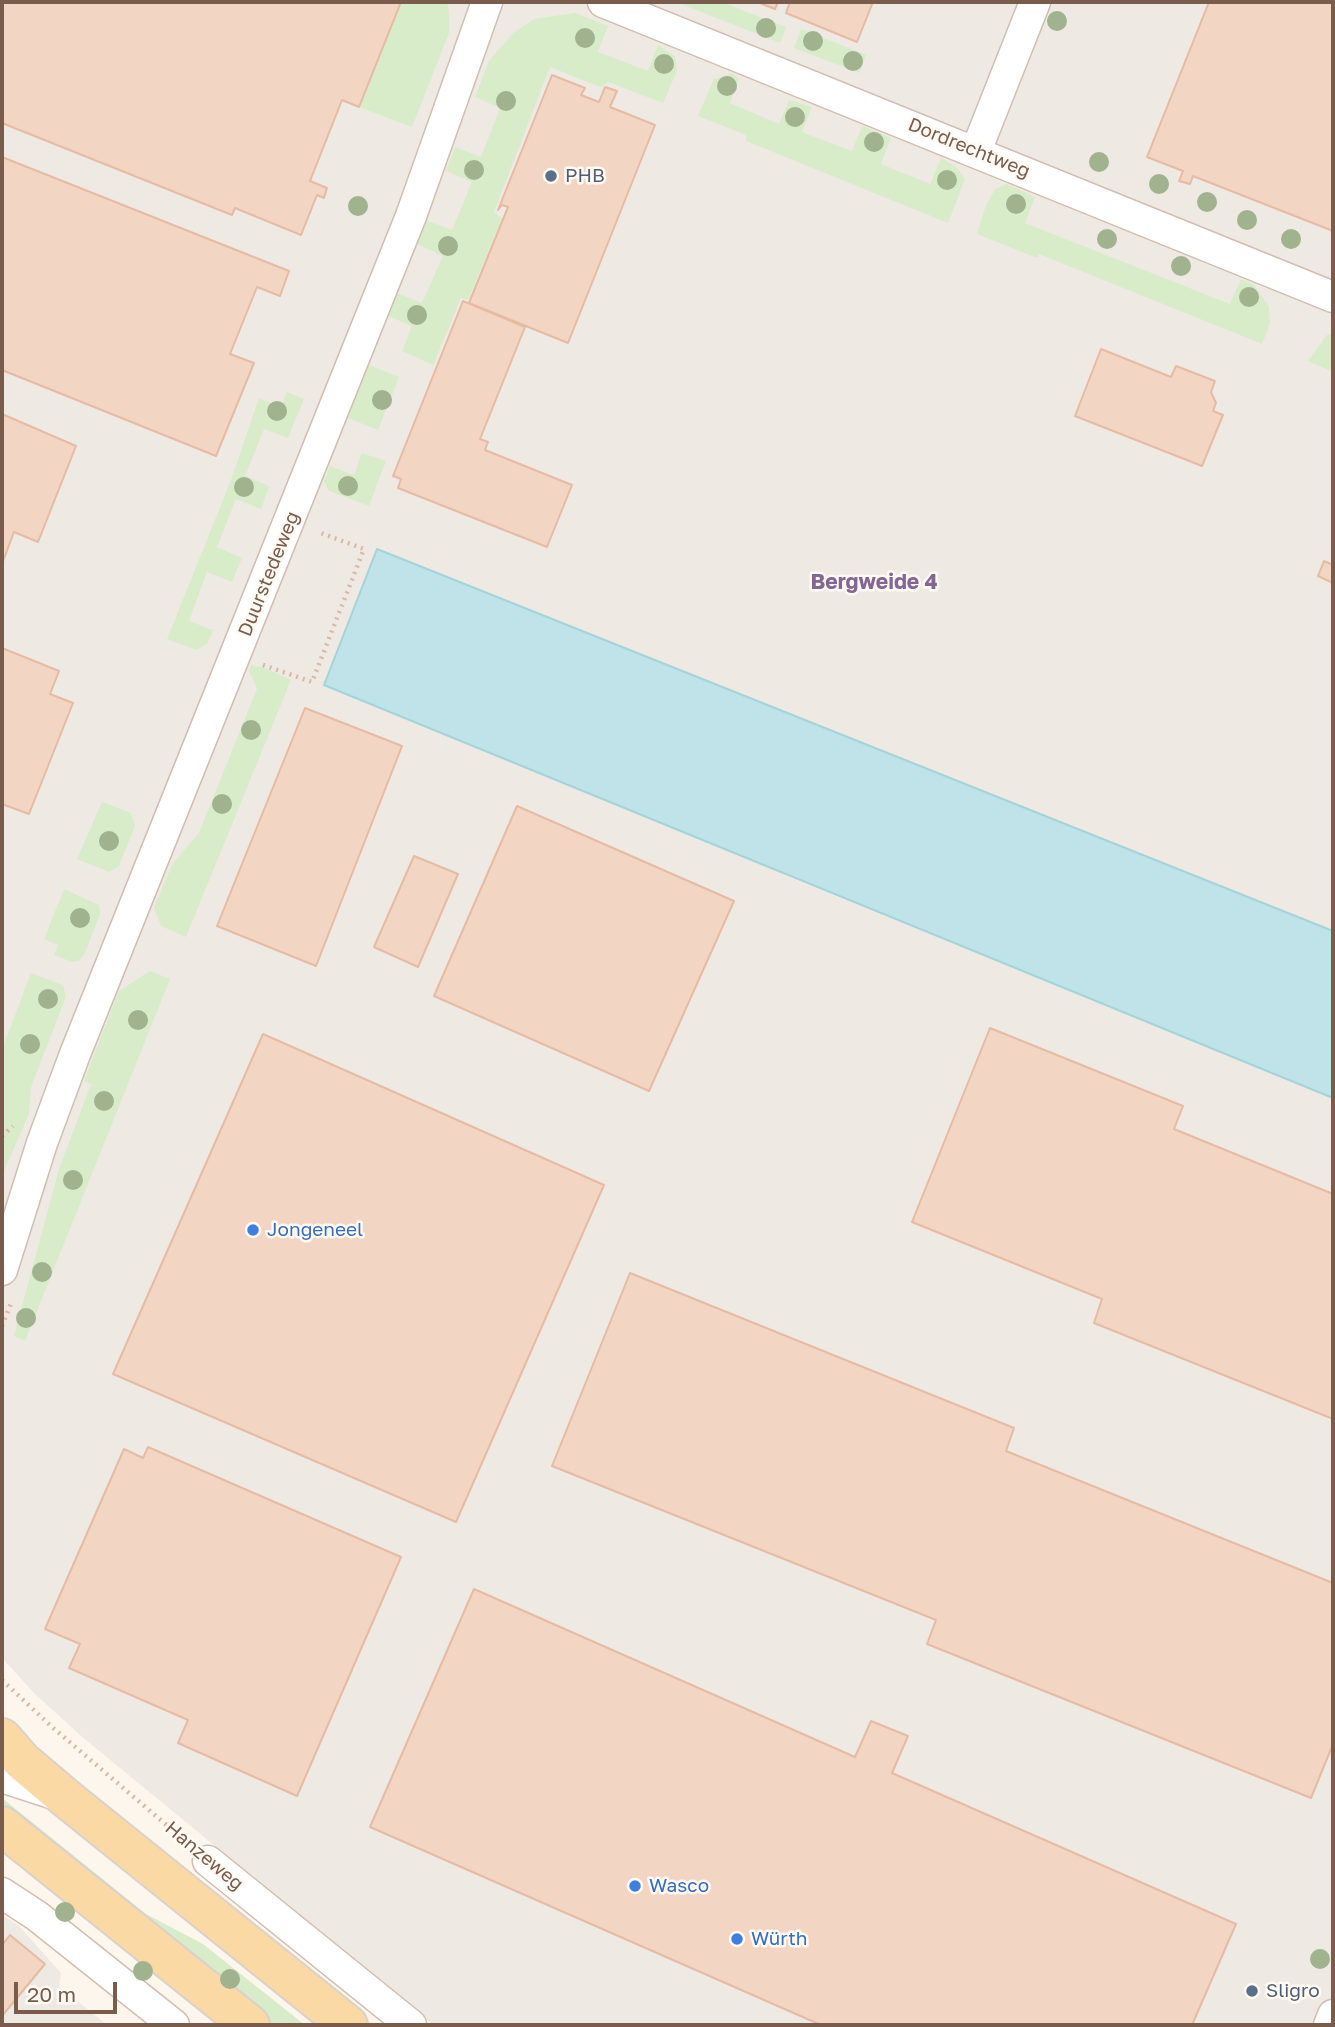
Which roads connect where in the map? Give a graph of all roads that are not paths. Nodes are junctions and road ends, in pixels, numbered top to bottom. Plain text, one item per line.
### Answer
1 (487, 2) edge
2 (603, 2) edge
3 (1035, 2) edge
4 (976, 151) junction
5 (1333, 297) edge
6 (43, 1143) junction
7 (2, 1233) edge
8 (2, 1270) edge
9 (2, 1738) edge
10 (2, 1777) edge
11 (67, 1799) junction
12 (2, 1826) edge
13 (208, 1861) road end
14 (2, 1893) edge
15 (1333, 2015) edge
16 (174, 2025) edge
17 (250, 2025) edge
18 (348, 2025) edge
19 (411, 2025) edge
20 (1329, 2025) edge

1 - 6 street, Duurstedeweg
2 - 4 street, Dordrechtweg
3 - 4 street
4 - 5 street, Dordrechtweg
6 - 7 street, Duurstedeweg
6 - 8 street, Duurstedeweg
9 - 11 main road, Hanzeweg
10 - 11 street, Hanzeweg
11 - 18 main road, Hanzeweg
12 - 17 main road
13 - 19 street, Hanzeweg
14 - 16 street
15 - 20 street

